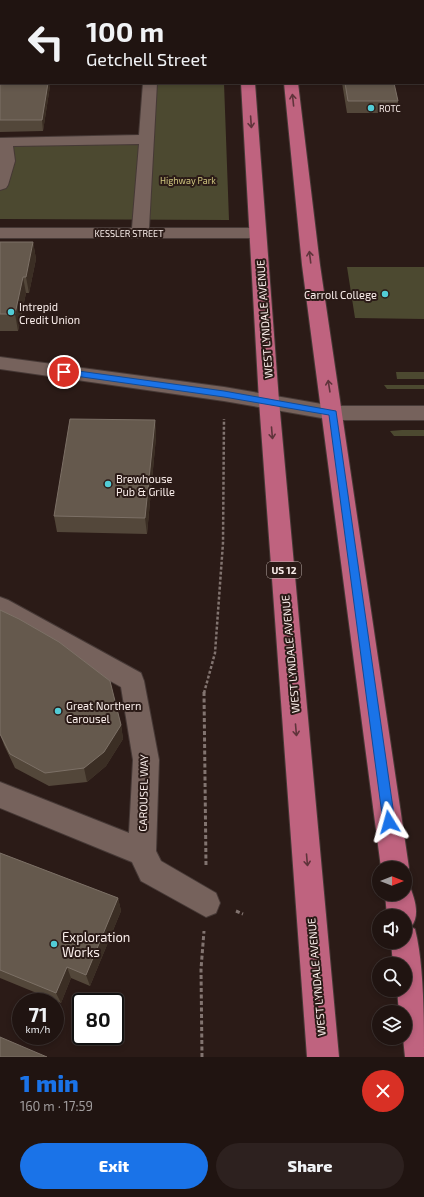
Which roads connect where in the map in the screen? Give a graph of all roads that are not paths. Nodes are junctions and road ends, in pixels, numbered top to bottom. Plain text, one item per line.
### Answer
1 (150, 84) edge
2 (248, 84) edge
3 (291, 84) edge
4 (146, 139) junction
5 (2, 142) edge
6 (0, 185) edge
7 (0, 233) edge
8 (140, 233) junction
9 (258, 233) junction
10 (0, 363) edge
11 (270, 401) junction
12 (333, 413) junction
13 (424, 413) edge
14 (0, 608) edge
15 (0, 795) edge
16 (142, 852) junction
17 (394, 861) edge
18 (206, 903) road end
19 (406, 949) edge
20 (323, 1057) edge
21 (421, 1057) edge

1 - 4 street
2 -> 9 highway, WEST LYNDALE AVENUE / US 12
12 -> 3 highway
4 - 5 street
4 - 8 street
5 - 6 street
7 - 8 street, KESSLER STREET
8 - 9 street, KESSLER STREET
9 - 11 highway, WEST LYNDALE AVENUE / US 12
10 - 11 street
11 - 12 street
11 -> 20 highway, WEST LYNDALE AVENUE / US 12
12 - 13 street
12 - 17 highway
14 - 16 street, CAROUSEL WAY
15 - 16 street
16 - 18 street, CAROUSEL WAY
19 - 21 highway

